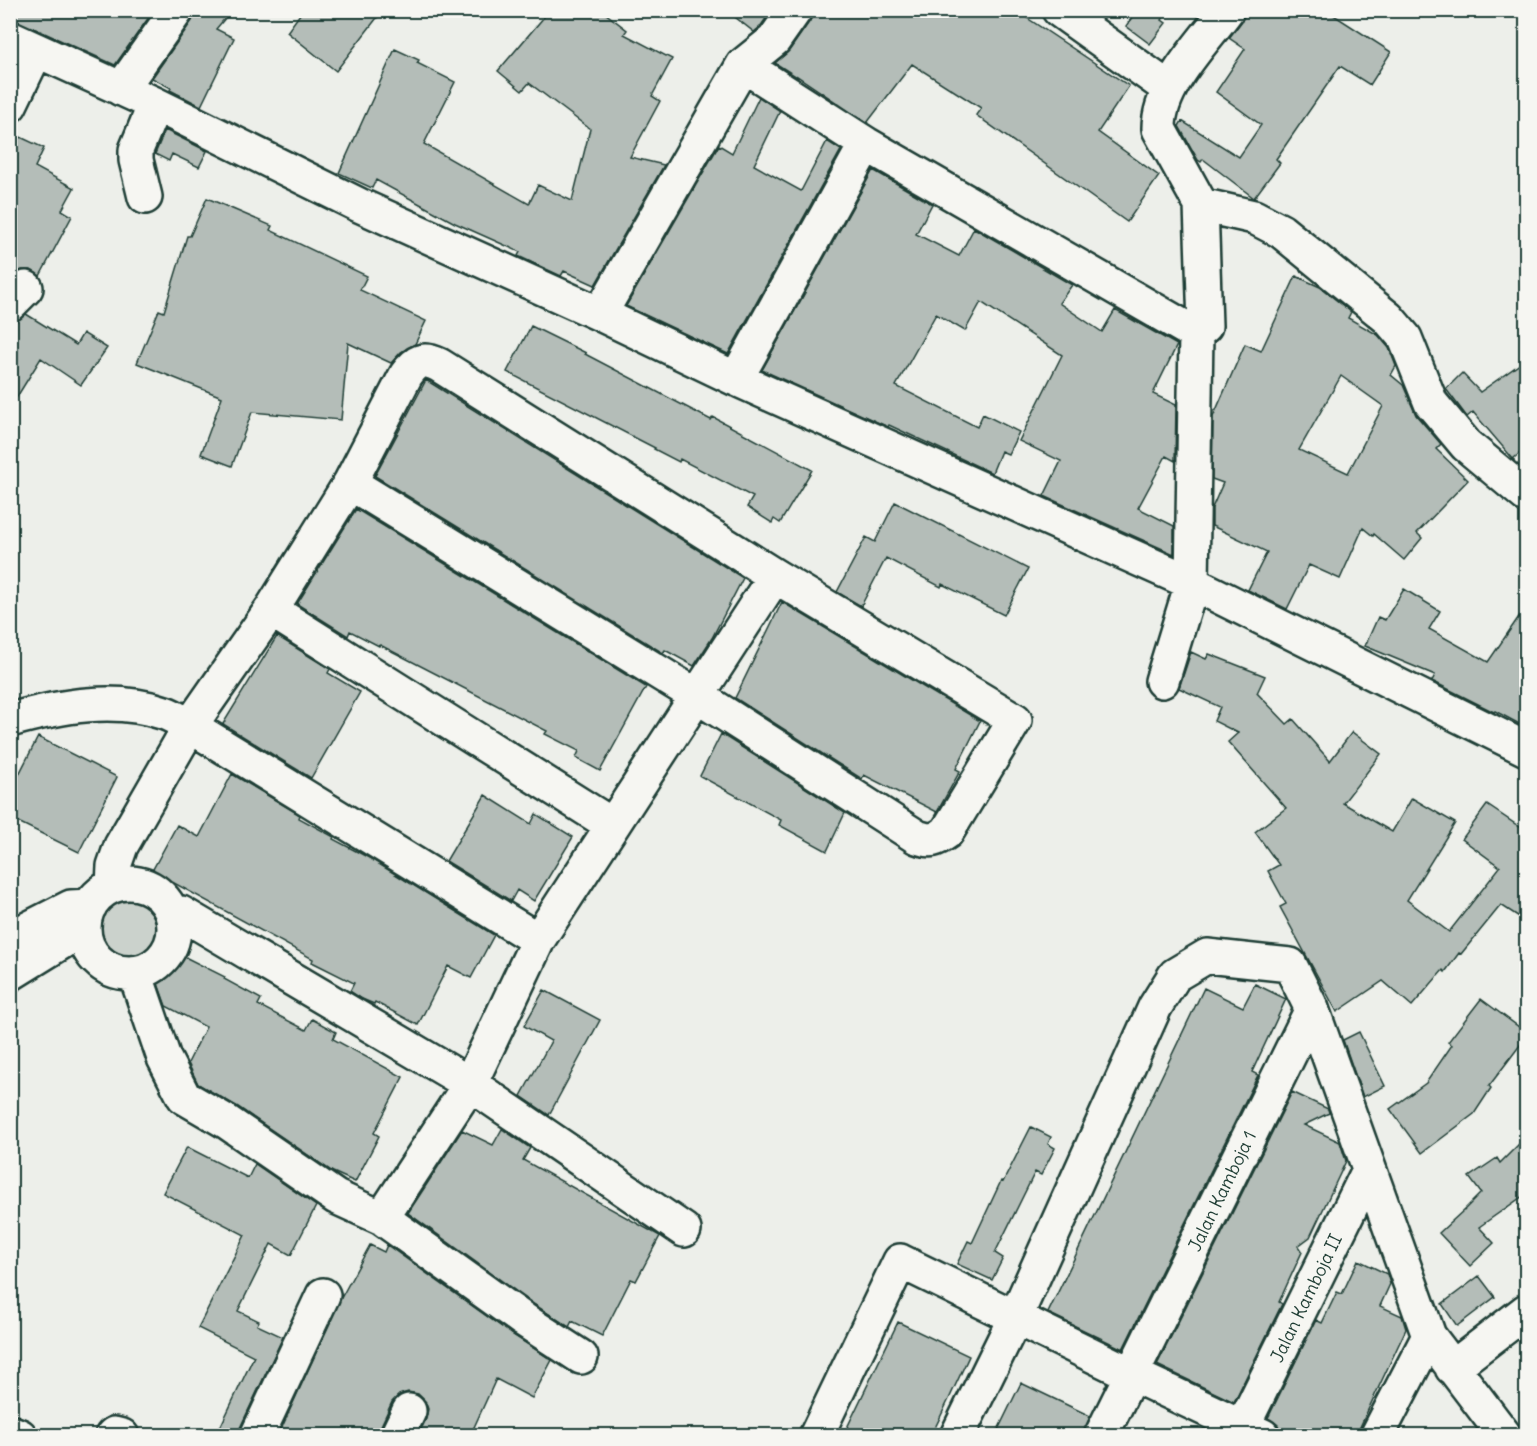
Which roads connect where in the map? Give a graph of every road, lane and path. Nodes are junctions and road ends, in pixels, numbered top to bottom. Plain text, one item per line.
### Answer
1 (177, 10) edge
2 (795, 10) edge
3 (1059, 10) edge
4 (1227, 10) edge
5 (23, 44) edge
6 (743, 65) junction
7 (1168, 88) junction
8 (121, 89) junction
9 (155, 104) junction
10 (10, 105) edge
11 (866, 144) junction
12 (145, 197) dead end
13 (1201, 206) junction
14 (600, 314) junction
15 (1196, 334) junction
16 (736, 379) junction
17 (350, 483) junction
18 (1527, 495) edge
19 (775, 576) junction
20 (1192, 583) junction
21 (272, 610) junction
22 (1162, 681) dead end
23 (698, 696) junction
24 (10, 720) edge
25 (190, 726) junction
26 (1527, 749) edge
27 (612, 825) junction
28 (96, 908) junction
29 (171, 911) junction
30 (10, 938) edge
31 (538, 940) junction
32 (135, 973) junction
33 (10, 974) edge
34 (1312, 1009) junction
35 (470, 1084) junction
36 (1369, 1170) junction
37 (382, 1218) junction
38 (684, 1230) dead end
39 (323, 1295) dead end
40 (1527, 1311) edge
41 (1015, 1318) junction
42 (1429, 1336) junction
43 (581, 1357) dead end
44 (1452, 1368) junction
45 (1131, 1374) junction
46 (10, 1432) edge
47 (1248, 1432) edge
48 (20, 1436) edge
49 (112, 1436) edge
50 (122, 1436) edge
51 (257, 1436) edge
52 (816, 1436) edge
53 (957, 1436) edge
54 (1101, 1436) edge
55 (1377, 1436) edge
56 (1505, 1436) edge

1 - 8 street
2 - 6 street
3 - 7 street
4 - 7 street
5 - 8 street
5 - 10 street
6 - 11 street
6 - 14 street
7 - 13 street
8 - 9 street
9 - 12 street
9 - 14 street
11 - 15 street
11 - 16 street
13 - 15 street
13 - 18 street
14 - 16 street
15 - 20 street
16 - 20 street
17 - 19 street
17 - 21 street
17 - 23 street
19 - 23 street
19 - 23 street
20 - 22 street
20 - 26 street
21 - 25 street
21 - 27 street
23 - 27 street
24 - 25 street
25 - 28 street
25 - 31 street
27 - 31 street
28 - 29 street
28 - 30 street
28 - 32 street
28 - 33 street
29 - 32 street
29 - 35 street
31 - 35 street
32 - 37 street
34 - 36 street
34 - 41 street
34 - 45 street, Jalan Kamboja 1
35 - 37 street
35 - 38 street
36 - 42 street
36 - 47 street, Jalan Kamboja II
37 - 43 street
39 - 51 street
40 - 44 street
41 - 45 street
41 - 52 street
41 - 53 street
42 - 44 street
42 - 55 street
44 - 56 street
45 - 47 street
45 - 54 street, Jalan Kamboja 1
46 - 48 street
49 - 50 street

